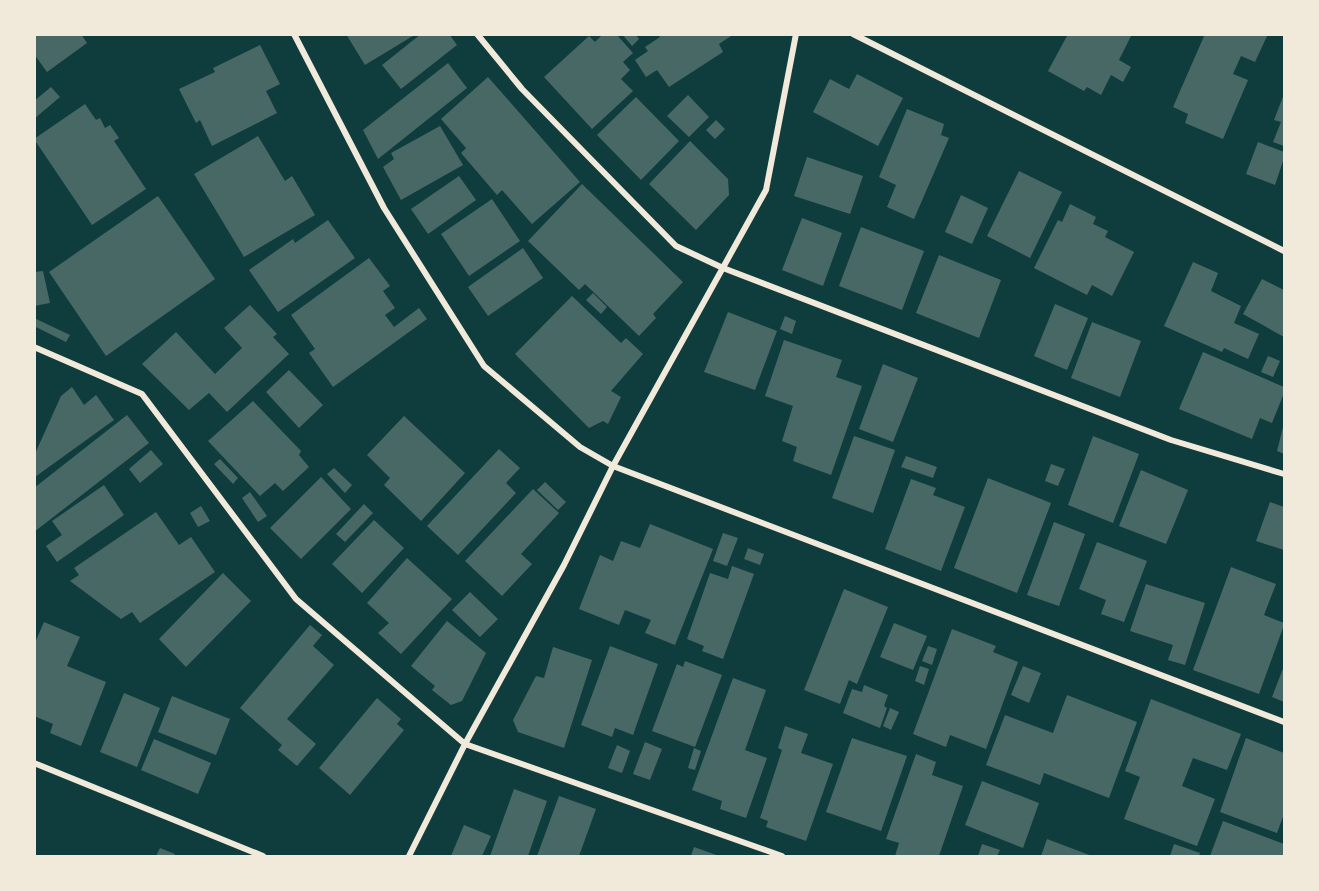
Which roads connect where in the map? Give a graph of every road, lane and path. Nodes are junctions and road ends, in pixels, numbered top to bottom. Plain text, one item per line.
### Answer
1 (294, 34) edge
2 (477, 34) edge
3 (796, 34) edge
4 (853, 34) edge
5 (1284, 251) edge
6 (723, 268) junction
7 (34, 347) edge
8 (613, 466) junction
9 (1284, 474) edge
10 (1284, 722) edge
11 (465, 744) junction
12 (34, 762) edge
13 (263, 856) edge
14 (409, 856) edge
15 (782, 856) edge

1 - 8 street
2 - 6 street
3 - 6 street
4 - 5 street
6 - 8 street
6 - 9 street
7 - 11 street
8 - 10 street
8 - 11 street
11 - 14 street
11 - 15 street
12 - 13 street

